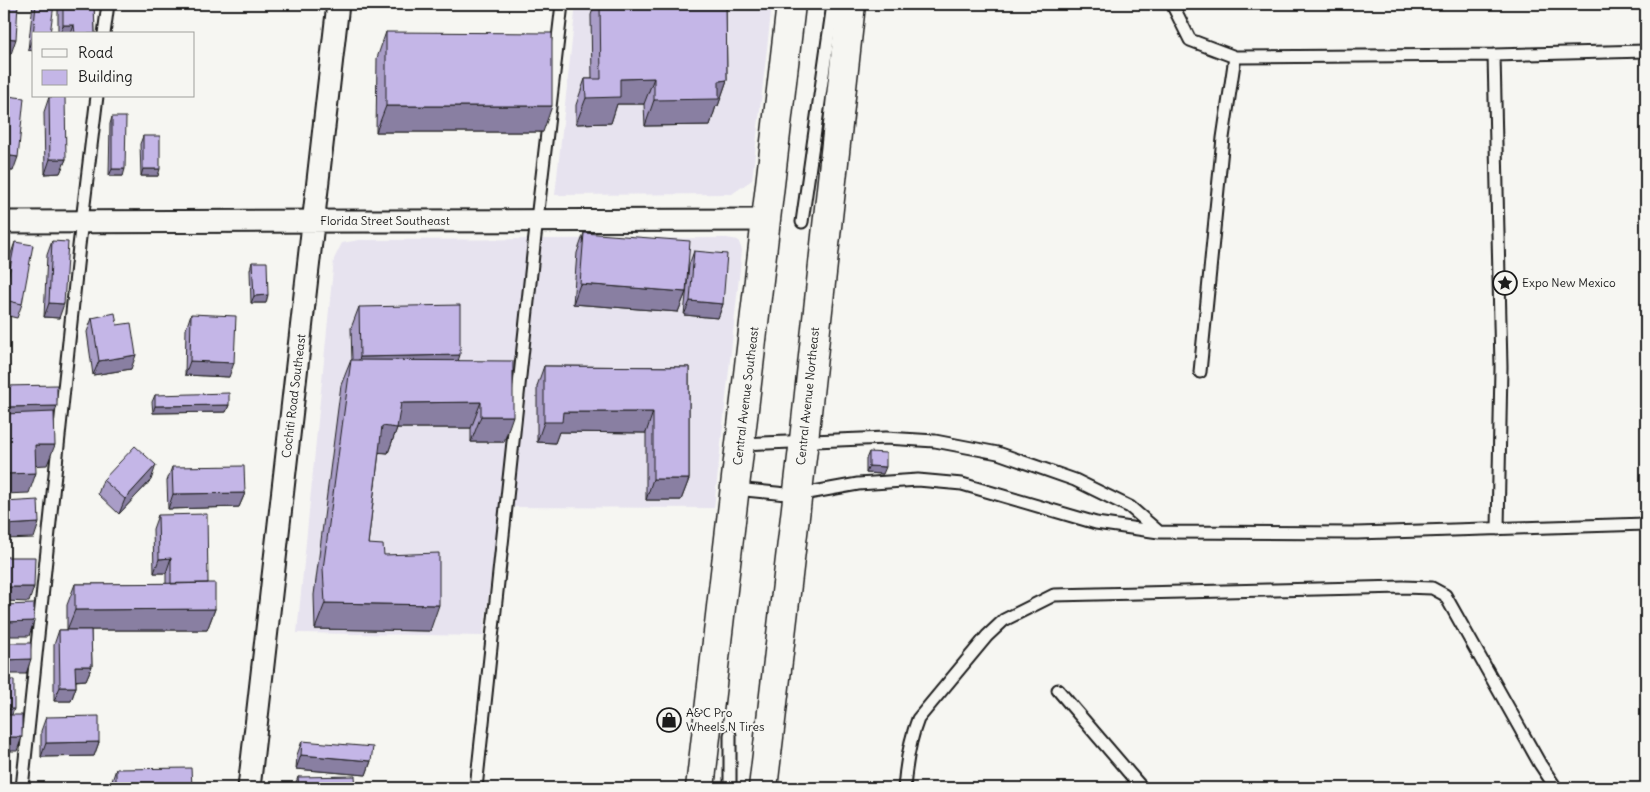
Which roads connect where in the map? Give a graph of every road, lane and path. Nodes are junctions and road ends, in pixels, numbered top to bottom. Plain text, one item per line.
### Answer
1 (108, 4) edge
2 (338, 4) edge
3 (562, 4) edge
4 (791, 4) edge
5 (833, 4) edge
6 (851, 4) edge
7 (1172, 4) edge
8 (104, 32) edge
9 (1646, 52) edge
10 (1494, 55) junction
11 (1235, 57) junction
12 (97, 98) edge
13 (766, 220) junction
14 (536, 221) junction
15 (4, 222) edge
16 (82, 222) junction
17 (314, 222) junction
18 (802, 222) dead end
19 (1200, 372) dead end
20 (804, 440) junction
21 (741, 444) junction
22 (735, 489) junction
23 (797, 495) junction
24 (1646, 524) edge
25 (1498, 529) junction
26 (1159, 532) junction
27 (1058, 690) dead end
28 (730, 735) dead end
29 (22, 788) edge
30 (249, 788) edge
31 (476, 788) edge
32 (700, 788) edge
33 (730, 788) edge
34 (763, 788) edge
35 (904, 788) edge
36 (1142, 788) edge
37 (1556, 788) edge

1 - 8 lane
2 - 17 street, Cochiti Road Southeast
3 - 14 lane
4 - 13 main road, Central Avenue Southeast
5 - 18 lane
6 - 20 main road, Central Avenue Northeast
7 - 11 lane
9 - 10 lane
10 - 11 lane
10 - 25 lane
11 - 19 lane
12 - 16 lane
13 - 14 street, Florida Street Southeast
13 - 21 main road, Central Avenue Southeast
14 - 17 street, Florida Street Southeast
14 - 31 lane
15 - 16 street, Florida Street Southeast
16 - 17 street, Florida Street Southeast
16 - 29 lane
17 - 30 street, Cochiti Road Southeast
20 - 21 lane
20 - 23 main road, Central Avenue Northeast
20 - 26 lane
21 - 22 main road, Central Avenue Southeast
22 - 23 lane
22 - 32 main road, Central Avenue Southeast
23 - 26 lane
23 - 34 main road, Central Avenue Northeast
24 - 25 lane
25 - 26 lane
27 - 36 lane
28 - 33 lane
35 - 37 lane

